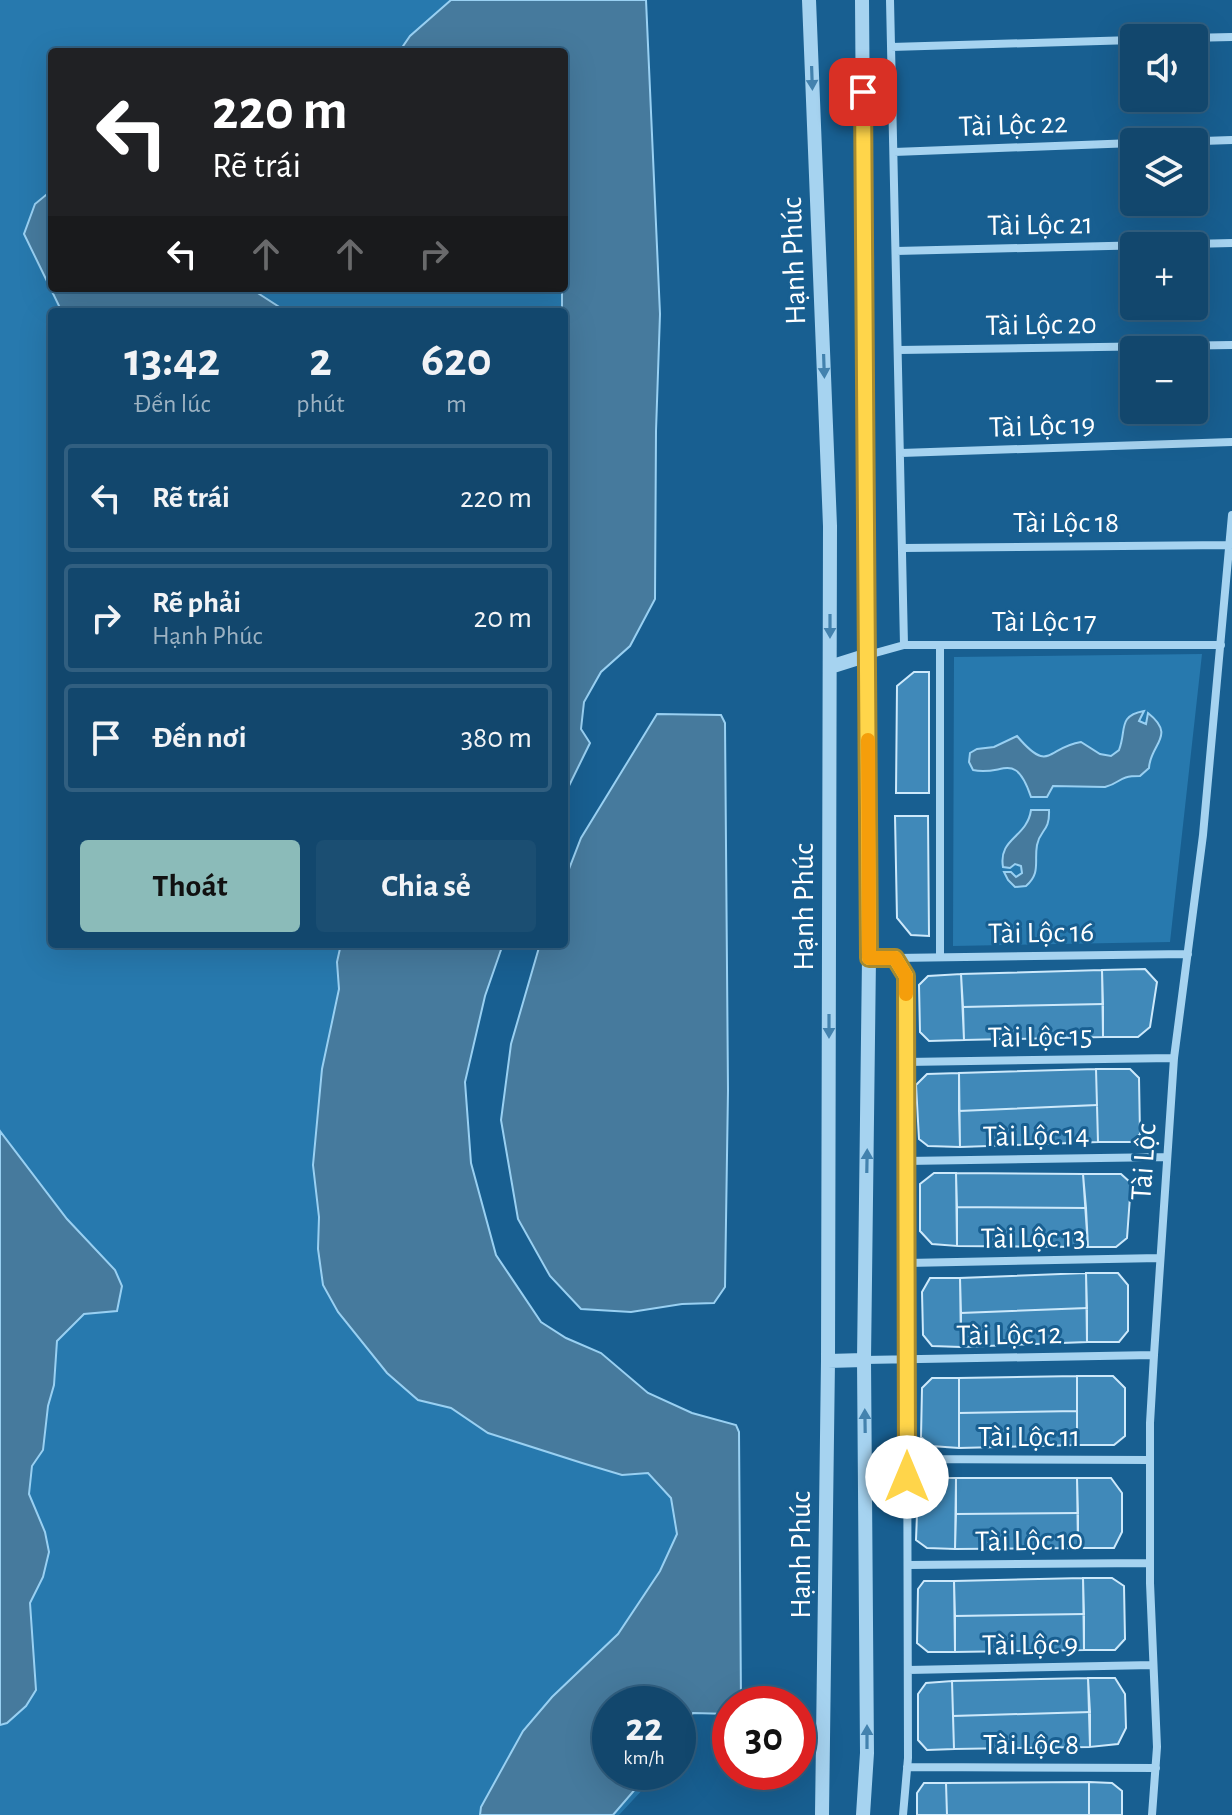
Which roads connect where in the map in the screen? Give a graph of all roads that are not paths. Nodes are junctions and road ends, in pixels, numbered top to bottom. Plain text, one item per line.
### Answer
1 (809, 0) edge
2 (862, 0) edge
3 (890, 0) edge
4 (1232, 37) edge
5 (1208, 38) edge
6 (1120, 40) edge
7 (891, 47) junction
8 (1232, 140) edge
9 (1208, 141) edge
10 (1120, 144) edge
11 (894, 152) junction
12 (1232, 243) edge
13 (896, 251) junction
14 (1232, 345) edge
15 (899, 350) junction
16 (1232, 442) edge
17 (901, 453) junction
18 (1232, 515) edge
19 (1229, 545) junction
20 (903, 548) junction
21 (904, 645) junction
22 (940, 645) junction
23 (1221, 645) junction
24 (868, 655) junction
25 (830, 667) junction
26 (1188, 954) junction
27 (940, 957) junction
28 (869, 958) junction
29 (895, 958) junction
30 (1174, 1058) junction
31 (906, 1062) junction
32 (1167, 1157) junction
33 (906, 1161) junction
34 (1160, 1258) junction
35 (907, 1263) junction
36 (1154, 1355) junction
37 (864, 1360) junction
38 (907, 1360) junction
39 (828, 1361) junction
40 (907, 1459) junction
41 (1150, 1460) junction
42 (1150, 1563) junction
43 (908, 1565) junction
44 (1153, 1665) junction
45 (908, 1670) junction
46 (907, 1767) junction
47 (1156, 1768) junction
48 (822, 1815) edge
49 (863, 1815) edge
50 (903, 1815) edge
51 (1152, 1815) edge

1 -> 25 street, Hạnh Phúc
2 - 24 street
3 - 7 street
4 - 5 street
6 - 7 street
7 - 11 street
8 - 9 street
10 - 11 street, Tài Lộc 22
11 - 13 street
12 - 13 street, Tài Lộc 21
13 - 15 street
14 - 15 street, Tài Lộc 20
15 - 17 street
16 - 17 street, Tài Lộc 19
17 - 20 street
18 - 19 street, Tài Lộc
19 - 20 street, Tài Lộc 18
19 - 23 street, Tài Lộc
20 - 21 street
21 - 22 street, Tài Lộc 17
21 - 24 street, Tài Lộc 17
22 - 23 street, Tài Lộc 17
22 - 27 street
23 - 26 street, Tài Lộc
24 - 25 street
24 - 28 street
25 -> 39 street, Hạnh Phúc
26 - 27 street, Tài Lộc 16
26 - 30 street, Tài Lộc
27 - 29 street, Tài Lộc 16
28 - 29 street, Tài Lộc 16
37 -> 28 street
29 - 31 street
30 - 31 street, Tài Lộc 15
30 - 32 street, Tài Lộc
31 - 33 street
32 - 33 street, Tài Lộc 14
32 - 34 street, Tài Lộc
33 - 35 street
34 - 35 street, Tài Lộc 13
34 - 36 street, Tài Lộc
35 - 38 street
36 - 38 street, Tài Lộc 12
36 - 41 street, Tài Lộc
37 - 38 street, Tài Lộc 12
37 - 39 street
49 -> 37 street
38 - 40 street
39 - 48 street, Hạnh Phúc
40 - 41 street, Tài Lộc 11
40 - 43 street
41 - 42 street, Tài Lộc
42 - 43 street, Tài Lộc 10
42 - 44 street, Tài Lộc
43 - 45 street
44 - 45 street, Tài Lộc 9
44 - 47 street, Tài Lộc
45 - 46 street
46 - 47 street, Tài Lộc 8
46 - 50 street
47 - 51 street, Tài Lộc

